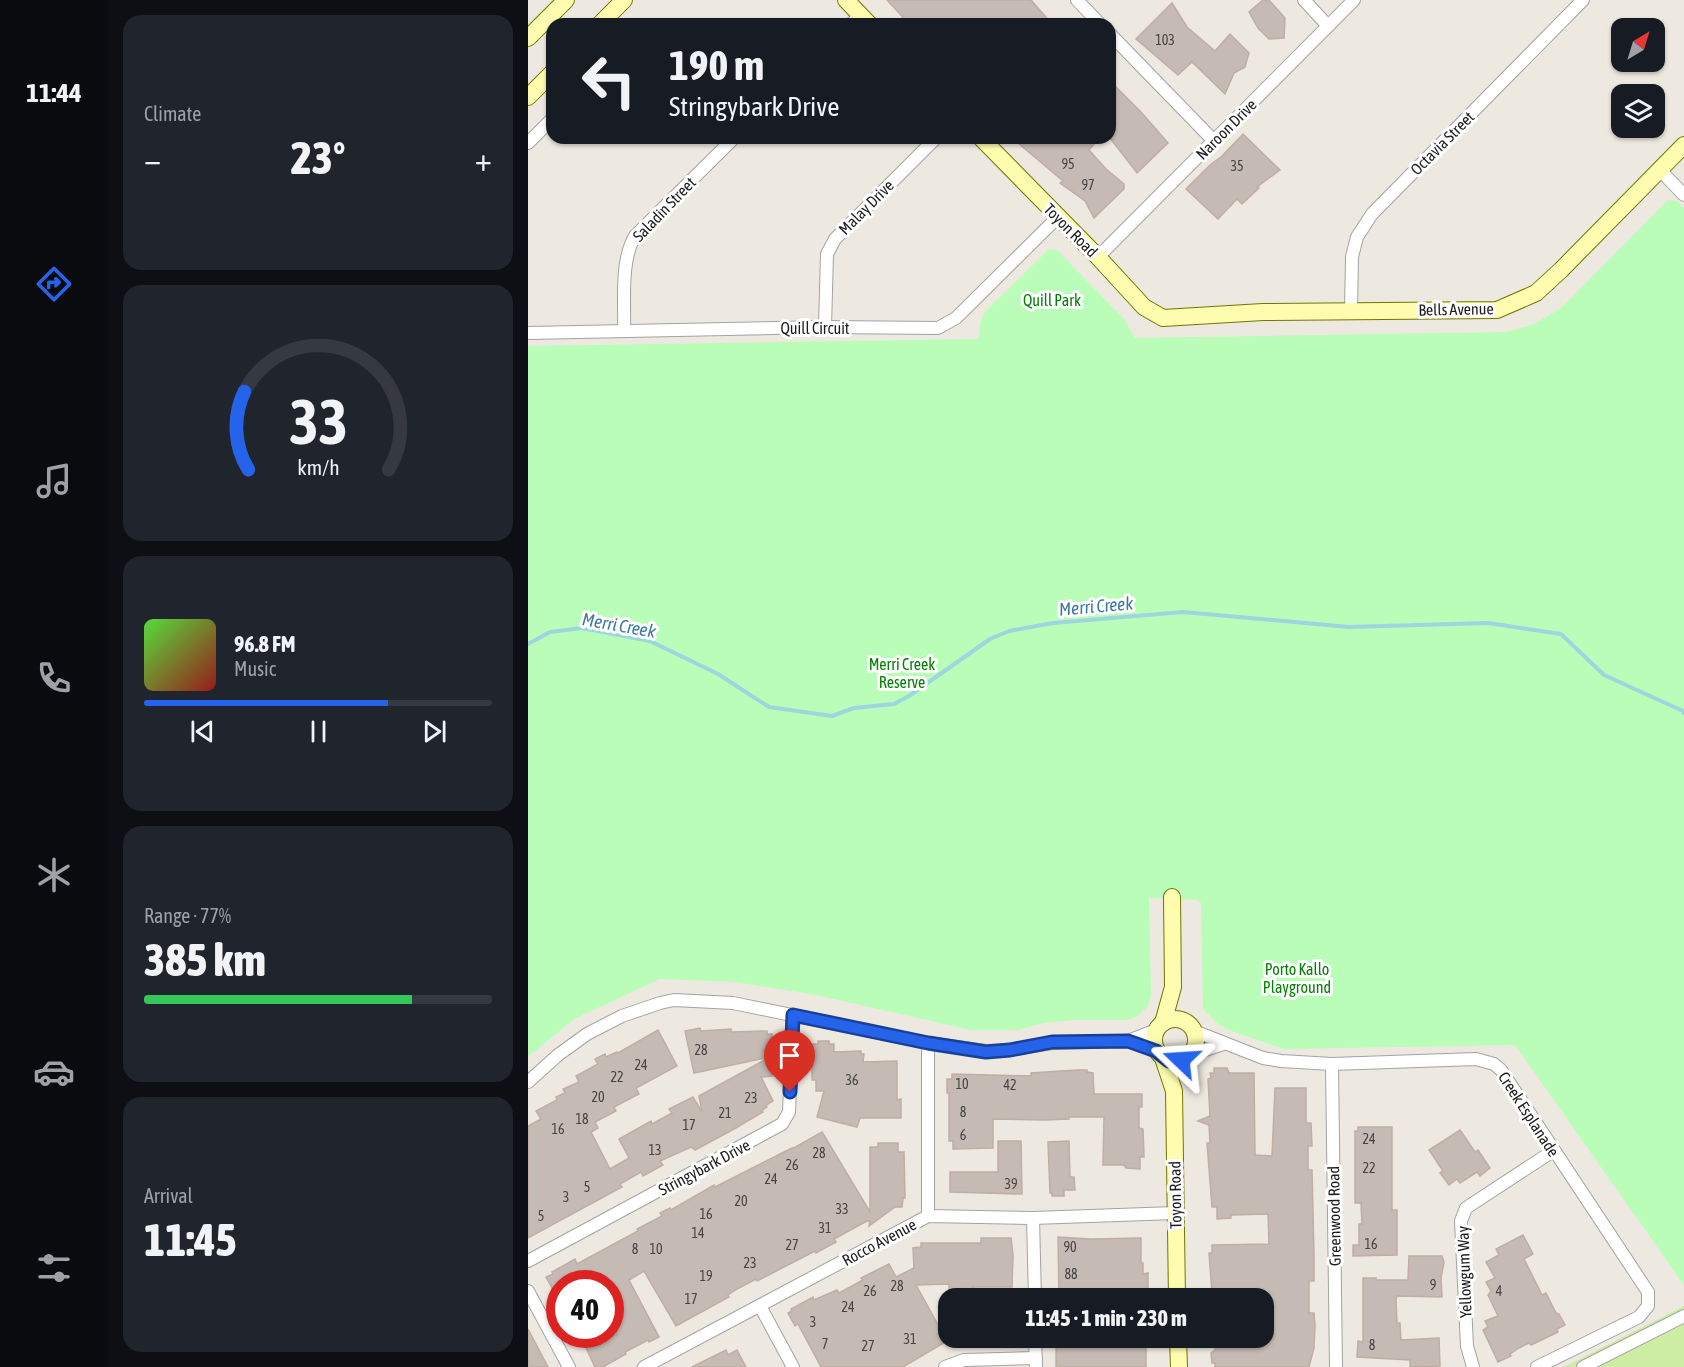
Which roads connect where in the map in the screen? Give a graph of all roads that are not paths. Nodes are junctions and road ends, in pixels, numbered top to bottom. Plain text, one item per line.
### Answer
1 (566, 0) edge
2 (624, 0) edge
3 (846, 0) edge
4 (1077, 0) edge
5 (1304, 0) edge
6 (1354, 0) edge
7 (1583, 0) edge
8 (548, 18) edge
9 (606, 18) edge
10 (858, 18) edge
11 (1094, 18) edge
12 (546, 20) edge
13 (1328, 26) junction
14 (528, 38) edge
15 (1116, 40) edge
16 (546, 79) edge
17 (529, 95) edge
18 (546, 125) edge
19 (1214, 141) junction
20 (528, 143) edge
21 (727, 144) edge
22 (930, 144) edge
23 (987, 144) edge
24 (1684, 145) edge
25 (1660, 170) junction
26 (1684, 195) edge
27 (1058, 217) junction
28 (1098, 257) junction
29 (1351, 311) junction
30 (1163, 318) joint
31 (825, 327) junction
32 (624, 331) junction
33 (528, 333) edge
34 (1172, 897) dead end
35 (1173, 987) junction
36 (793, 1015) junction
37 (1160, 1026) junction
38 (1190, 1027) junction
39 (1128, 1041) junction
40 (928, 1043) junction
41 (1223, 1044) junction
42 (1160, 1055) junction
43 (1188, 1056) junction
44 (1332, 1064) junction
45 (528, 1082) edge
46 (1174, 1091) junction
47 (1553, 1151) junction
48 (1175, 1213) junction
49 (928, 1216) junction
50 (1033, 1218) junction
51 (528, 1261) edge
52 (1035, 1288) edge
53 (1178, 1288) edge
54 (528, 1291) edge
55 (760, 1306) junction
56 (1684, 1316) edge
57 (1178, 1348) edge
58 (1036, 1362) edge
59 (570, 1367) edge
60 (644, 1367) edge
61 (793, 1367) edge
62 (945, 1367) edge
63 (1179, 1367) edge
64 (1336, 1367) edge
65 (1473, 1367) edge
66 (1537, 1367) edge
67 (1583, 1367) edge

1 - 8 street
2 - 9 street
3 - 10 street
4 - 11 street
5 - 13 street
6 - 13 street, Naroon Drive
7 - 29 street, Octavia Street
12 - 14 street
13 - 19 street, Naroon Drive
15 - 19 street
16 - 17 street
18 - 20 street
19 - 28 street, Naroon Drive
21 - 32 street, Saladin Street
22 - 31 street, Malay Drive
23 - 27 street, Toyon Road
24 - 25 street, Bells Avenue
25 - 26 street
25 - 29 street, Bells Avenue
27 - 28 street, Toyon Road
27 - 31 street, Quill Circuit
28 - 30 street, Toyon Road
29 - 30 street, Bells Avenue
31 - 32 street, Quill Circuit
32 - 33 street, Quill Circuit
34 - 35 street
35 - 37 street
35 - 38 street
36 - 40 street
36 - 45 street
36 - 51 street, Stringybark Drive
37 - 38 street
37 - 39 street
37 - 42 street
38 - 41 street, Creek Esplanade
38 - 43 street
39 - 40 street
39 - 42 street
40 - 49 street
41 - 43 street
41 - 44 street, Creek Esplanade
42 - 43 street
42 - 46 street, Toyon Road
43 - 46 street, Toyon Road
44 - 47 street, Creek Esplanade
44 - 64 street, Greenwood Road
46 - 48 street, Toyon Road
47 - 65 street, Yellowgum Way
47 - 66 street, Creek Esplanade
48 - 50 street, Rocco Avenue
48 - 53 street, Toyon Road
49 - 50 street, Rocco Avenue
49 - 55 street, Rocco Avenue
50 - 52 street
54 - 59 street
55 - 60 street, Rocco Avenue
55 - 61 street
56 - 67 street
57 - 63 street
58 - 62 street

